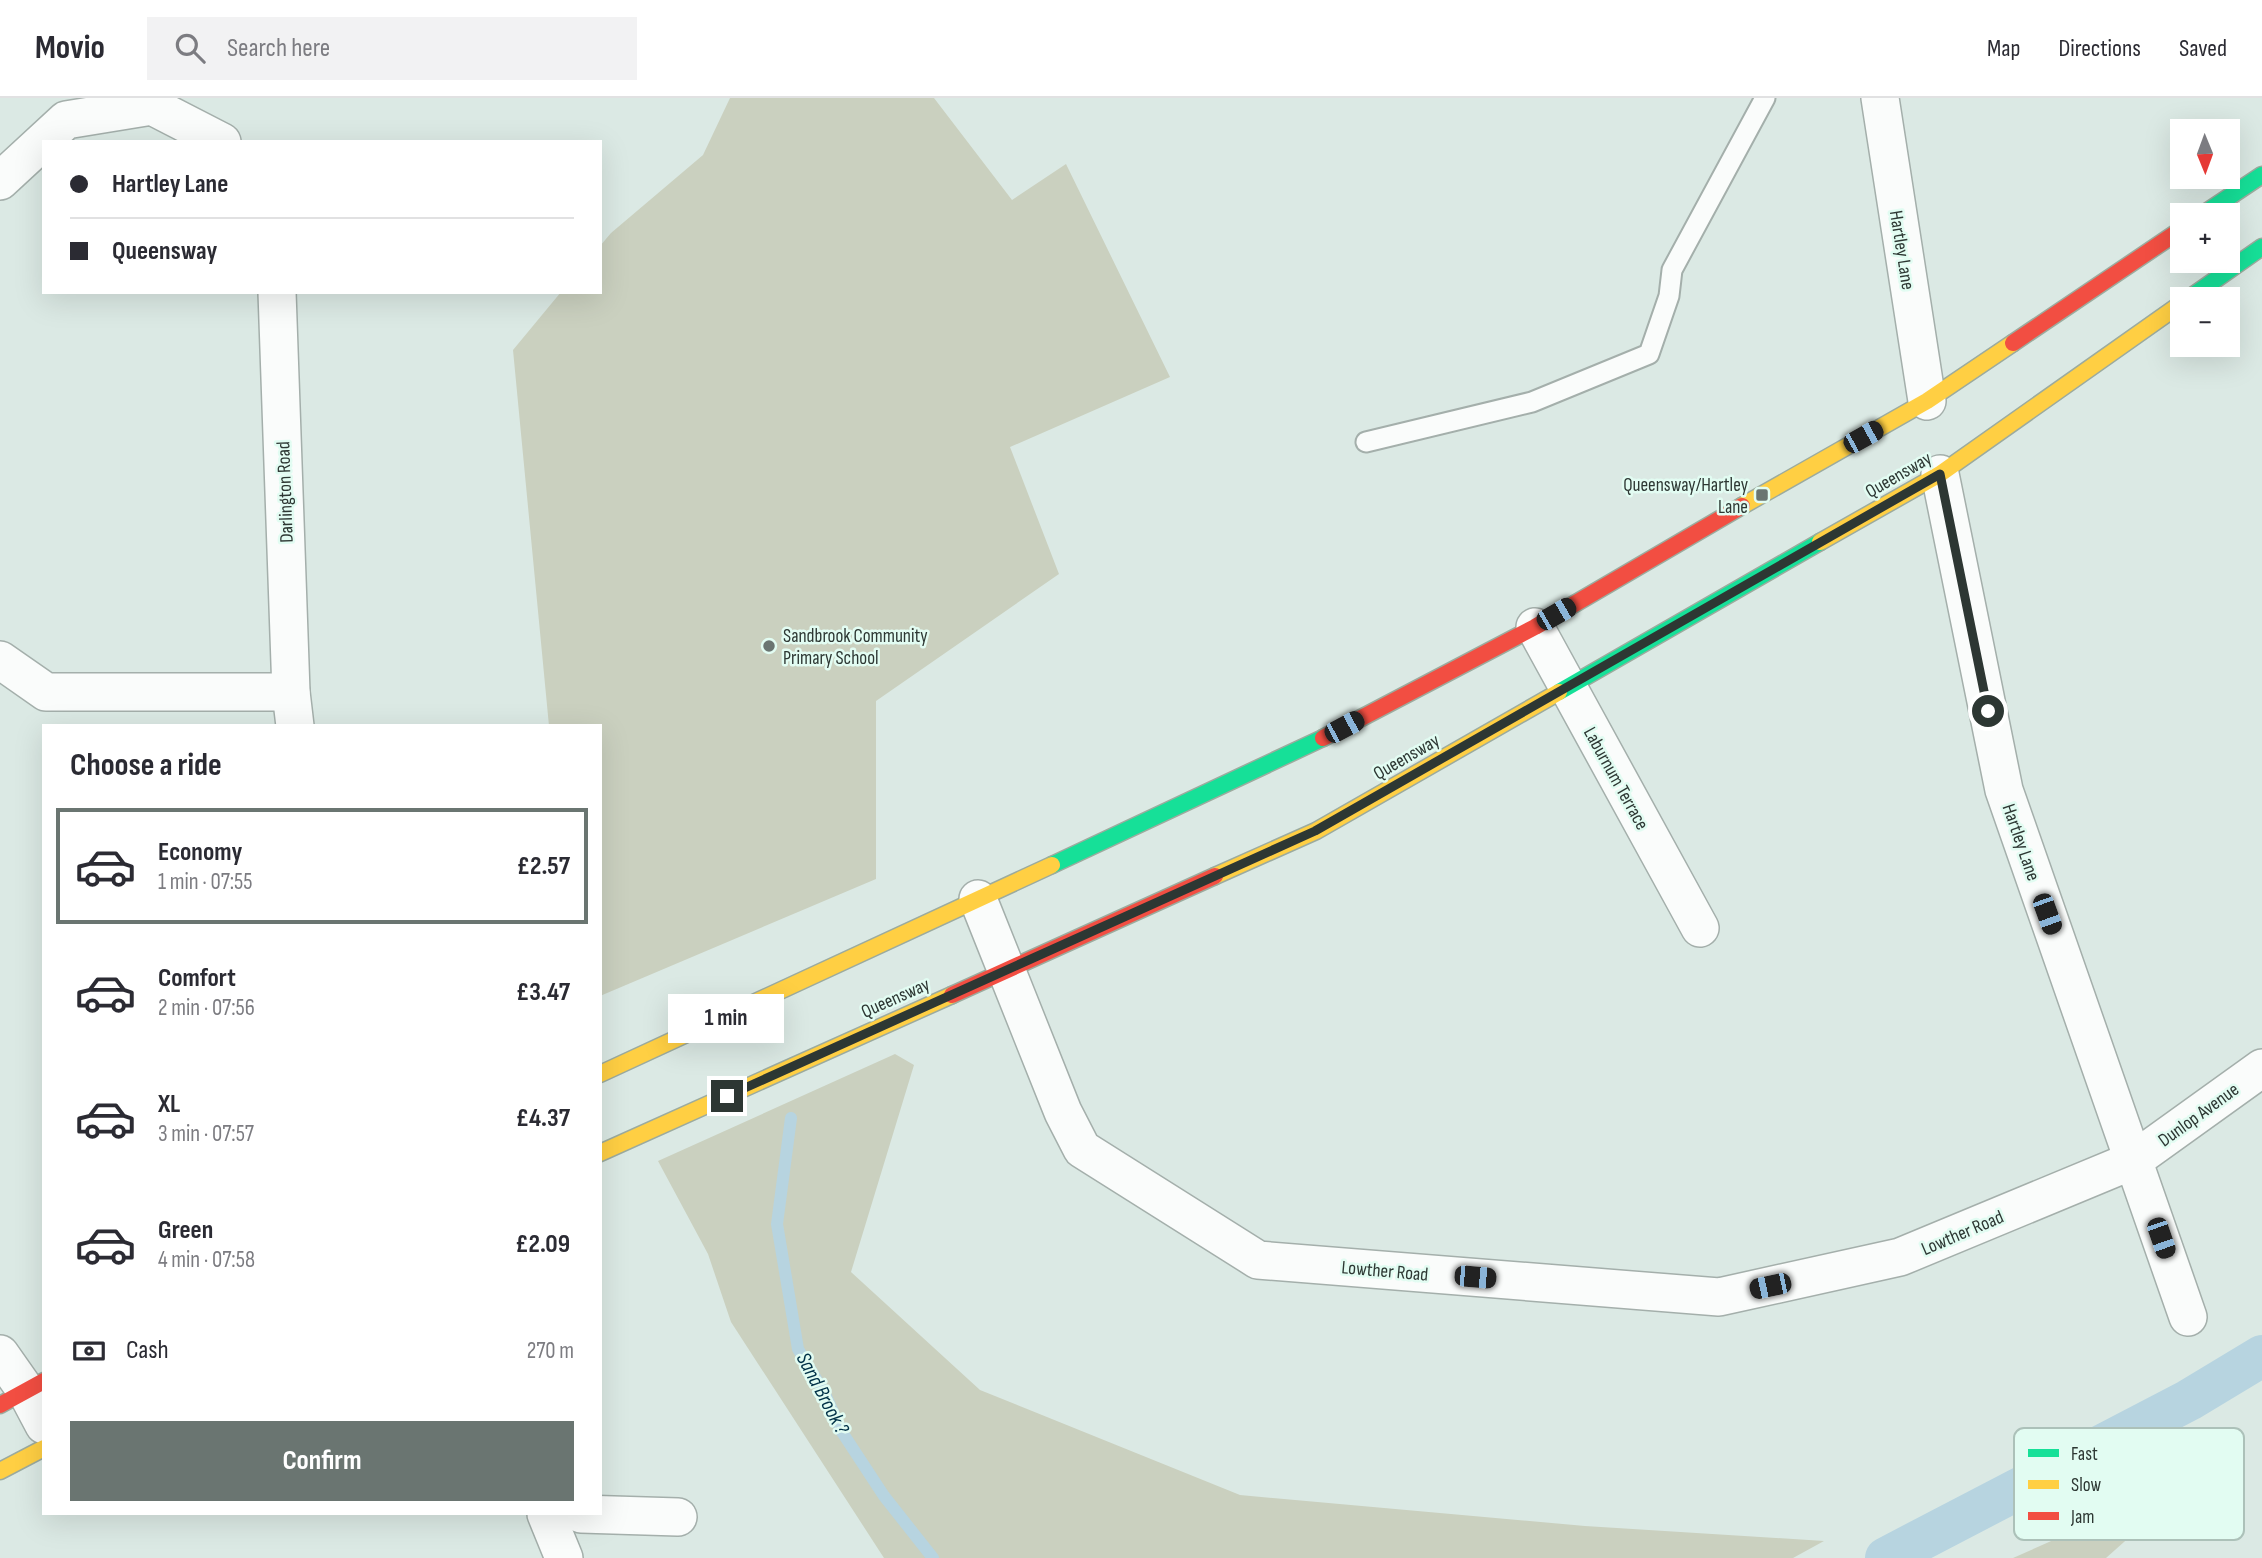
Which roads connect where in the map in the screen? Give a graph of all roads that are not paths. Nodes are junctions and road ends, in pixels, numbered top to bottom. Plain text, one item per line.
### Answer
1 (1765, 98) edge
2 (1880, 98) edge
3 (44, 140) edge
4 (218, 140) edge
5 (42, 142) edge
6 (2262, 175) edge
7 (0, 181) edge
8 (2220, 203) edge
9 (2170, 237) edge
10 (2262, 247) edge
11 (2205, 287) edge
12 (277, 294) edge
13 (2170, 311) edge
14 (1927, 401) junction
15 (1366, 442) dead end
16 (1940, 474) junction
17 (1535, 627) junction
18 (0, 660) edge
19 (1568, 688) junction
20 (293, 709) edge
21 (978, 899) junction
22 (1700, 928) dead end
23 (1005, 971) junction
24 (2262, 1069) edge
25 (602, 1073) edge
26 (602, 1152) edge
27 (2134, 1160) junction
28 (2188, 1317) dead end
29 (0, 1354) edge
30 (23, 1392) edge
31 (42, 1422) edge
32 (42, 1449) edge
33 (0, 1471) edge
34 (545, 1515) edge
35 (602, 1515) edge
36 (678, 1517) dead end
37 (564, 1558) edge

1 - 15 lane
2 - 14 street, Hartley Lane
3 - 4 street
5 - 7 street
6 - 8 highway
9 - 14 highway
10 - 11 highway
12 - 20 street, Darlington Road
13 - 16 highway, Queensway
14 - 17 highway
16 - 19 highway, Queensway
16 - 27 street, Hartley Lane
17 - 19 street, Laburnum Terrace
17 - 21 highway
18 - 20 street, Darlington Road
19 - 22 street, Laburnum Terrace
19 - 23 highway, Queensway
21 - 23 street, Lowther Road
21 - 25 highway
23 - 26 highway, Queensway
23 - 27 street, Lowther Road
24 - 27 street, Dunlop Avenue
27 - 28 street, Hartley Lane
29 - 30 street
30 - 31 street
32 - 33 highway
34 - 37 street
35 - 36 street

